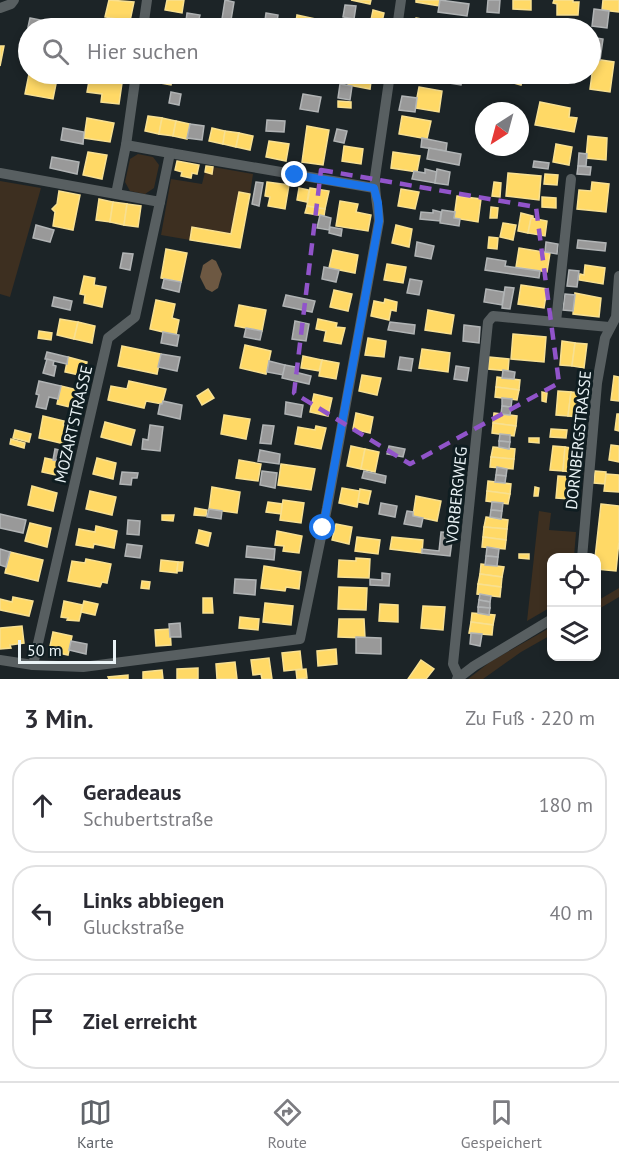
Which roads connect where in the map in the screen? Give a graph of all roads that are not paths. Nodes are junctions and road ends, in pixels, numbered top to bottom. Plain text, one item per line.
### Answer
1 (14, 0) edge
2 (147, 0) edge
3 (401, 0) edge
4 (0, 8) edge
5 (144, 18) edge
6 (398, 18) edge
7 (135, 84) edge
8 (389, 84) edge
9 (126, 145) junction
10 (170, 153) junction
11 (0, 173) edge
12 (571, 179) dead end
13 (374, 188) junction
14 (116, 194) junction
15 (160, 202) junction
16 (619, 276) edge
17 (556, 322) junction
18 (609, 327) junction
19 (582, 553) edge
20 (547, 622) edge
21 (0, 660) edge
22 (33, 665) junction
23 (458, 678) edge

1 - 4 street
2 - 5 street
3 - 6 street
7 - 9 street
8 - 13 street
9 - 10 street
9 - 14 street
10 - 13 street
10 - 15 street, MOZARTSTRASSE
11 - 14 street
12 - 17 street
13 - 22 street
14 - 15 street
15 - 22 street, MOZARTSTRASSE
16 - 18 street, DORNBERGSTRASSE
17 - 18 street
17 - 23 street, VORBERGWEG
18 - 19 street, DORNBERGSTRASSE
20 - 23 street
21 - 22 street

